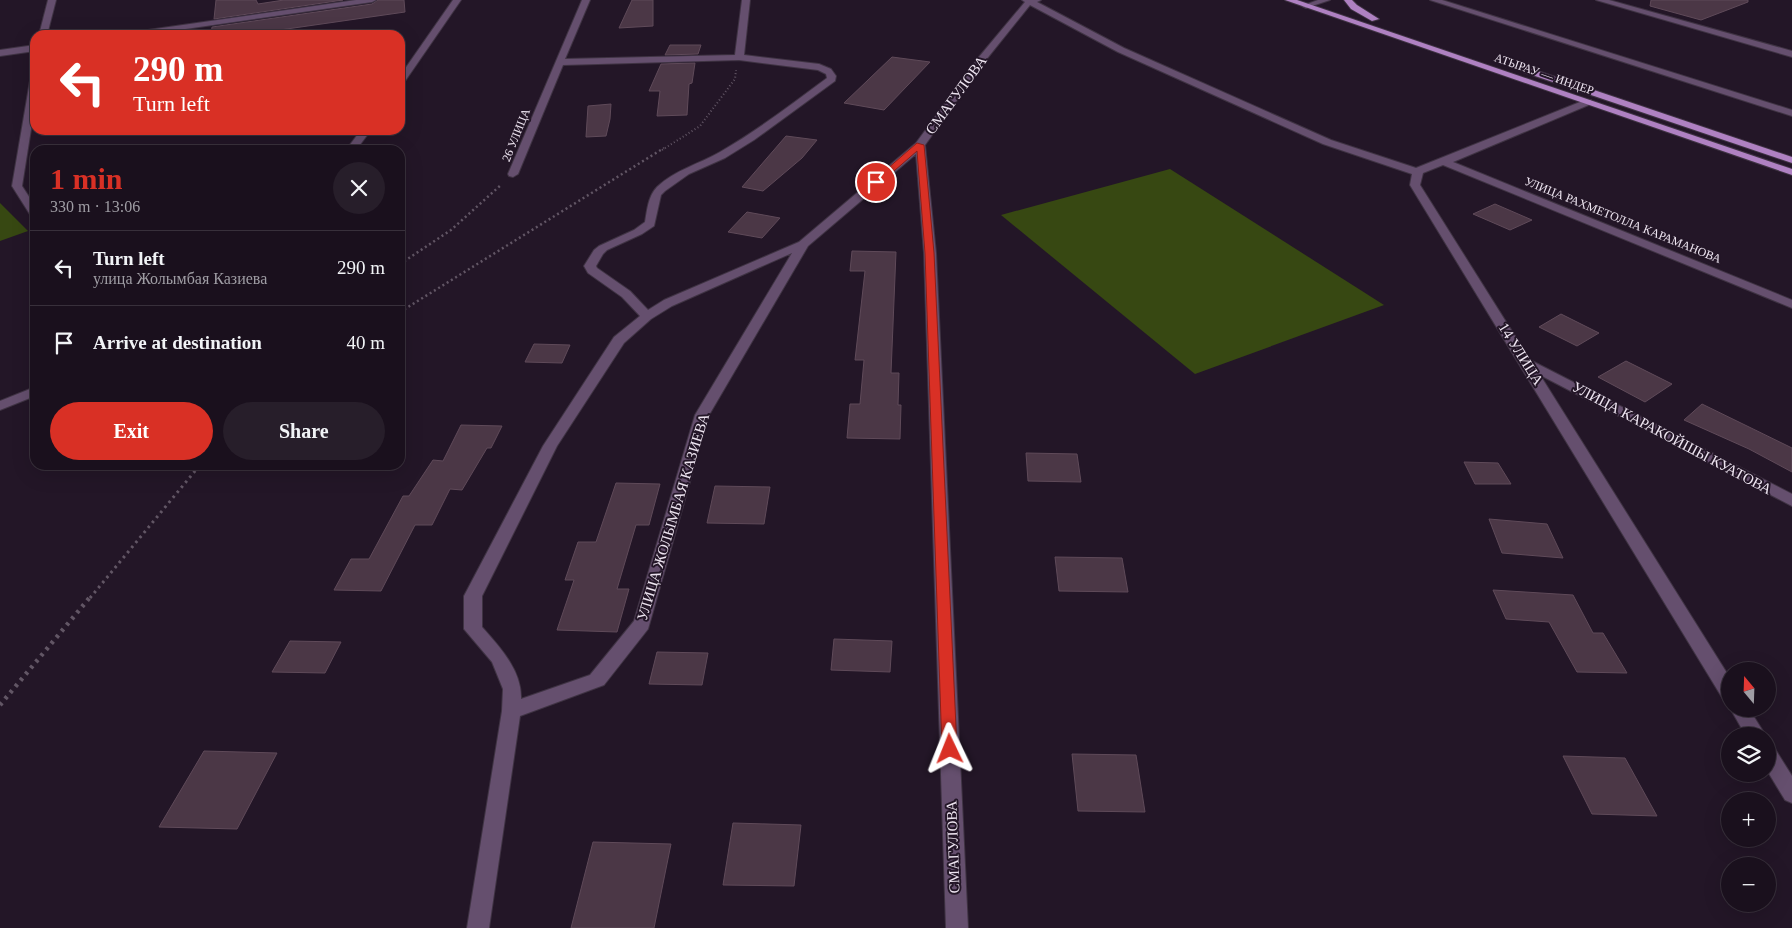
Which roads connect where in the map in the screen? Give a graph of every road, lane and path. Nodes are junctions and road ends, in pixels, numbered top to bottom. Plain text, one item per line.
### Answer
1 (52, 0) edge
2 (372, 0) edge
3 (457, 0) edge
4 (586, 0) edge
5 (746, 0) edge
6 (1289, 0) edge
7 (1322, 0) edge
8 (1348, 0) edge
9 (1434, 0) edge
10 (1600, 0) edge
11 (1030, 1) edge
12 (1306, 6) junction
13 (1375, 19) junction
14 (44, 30) edge
15 (162, 30) edge
16 (1451, 45) dead end
17 (30, 49) edge
18 (0, 53) edge
19 (1792, 54) edge
20 (739, 57) junction
21 (417, 59) junction
22 (405, 61) edge
23 (560, 62) junction
24 (1517, 67) dead end
25 (405, 75) edge
26 (1588, 102) junction
27 (1792, 114) edge
28 (30, 125) edge
29 (920, 145) junction
30 (1792, 160) edge
31 (1444, 162) junction
32 (1416, 172) junction
33 (1792, 172) edge
34 (513, 174) joint
35 (30, 206) edge
36 (803, 244) junction
37 (405, 261) edge
38 (1792, 304) edge
39 (405, 309) edge
40 (647, 316) junction
41 (1526, 362) junction
42 (30, 393) edge
43 (0, 406) edge
44 (196, 470) edge
45 (1792, 501) edge
46 (1721, 679) edge
47 (0, 705) edge
48 (511, 711) junction
49 (1776, 768) edge
50 (1792, 794) edge
51 (478, 928) edge
52 (956, 928) edge

1 - 14 street
2 - 15 street
3 - 21 street
4 - 23 street, 26 УЛИЦА
5 - 20 street
6 - 12 main road, АТЫРАУ — ИНДЕР
7 - 12 street
7 - 13 main road
8 - 13 main road
9 - 27 street
10 - 19 street
11 - 29 street, СМАГУЛОВА
11 - 32 street
12 - 26 main road, АТЫРАУ — ИНДЕР
13 - 16 main road
17 - 18 street
20 - 23 street
20 - 39 path
20 - 40 street
21 - 22 street
21 - 25 street
23 - 34 street, 26 УЛИЦА
24 - 30 main road, АТЫРАУ — ИНДЕР
26 - 31 street
26 - 33 main road, АТЫРАУ — ИНДЕР
28 - 35 street
29 - 36 street, УЛИЦА ЖОЛЫМБАЯ КАЗИЕВА
29 - 52 street, СМАГУЛОВА
31 - 32 street
31 - 38 street, УЛИЦА РАХМЕТОЛЛА КАРАМАНОВА
32 - 41 street, 14 УЛИЦА
34 - 37 path, 26 УЛИЦА
36 - 40 street, УЛИЦА ЖОЛЫМБАЯ КАЗИЕВА
36 - 48 street, УЛИЦА ЖОЛЫМБАЯ КАЗИЕВА
40 - 48 street, УЛИЦА ЖОЛЫМБАЯ КАЗИЕВА
41 - 45 street, УЛИЦА КАРАКОЙШЫ КУАТОВА
41 - 46 street, 14 УЛИЦА
42 - 43 street
44 - 47 path
48 - 51 street, УЛИЦА ЖОЛЫМБАЯ КАЗИЕВА
49 - 50 street

